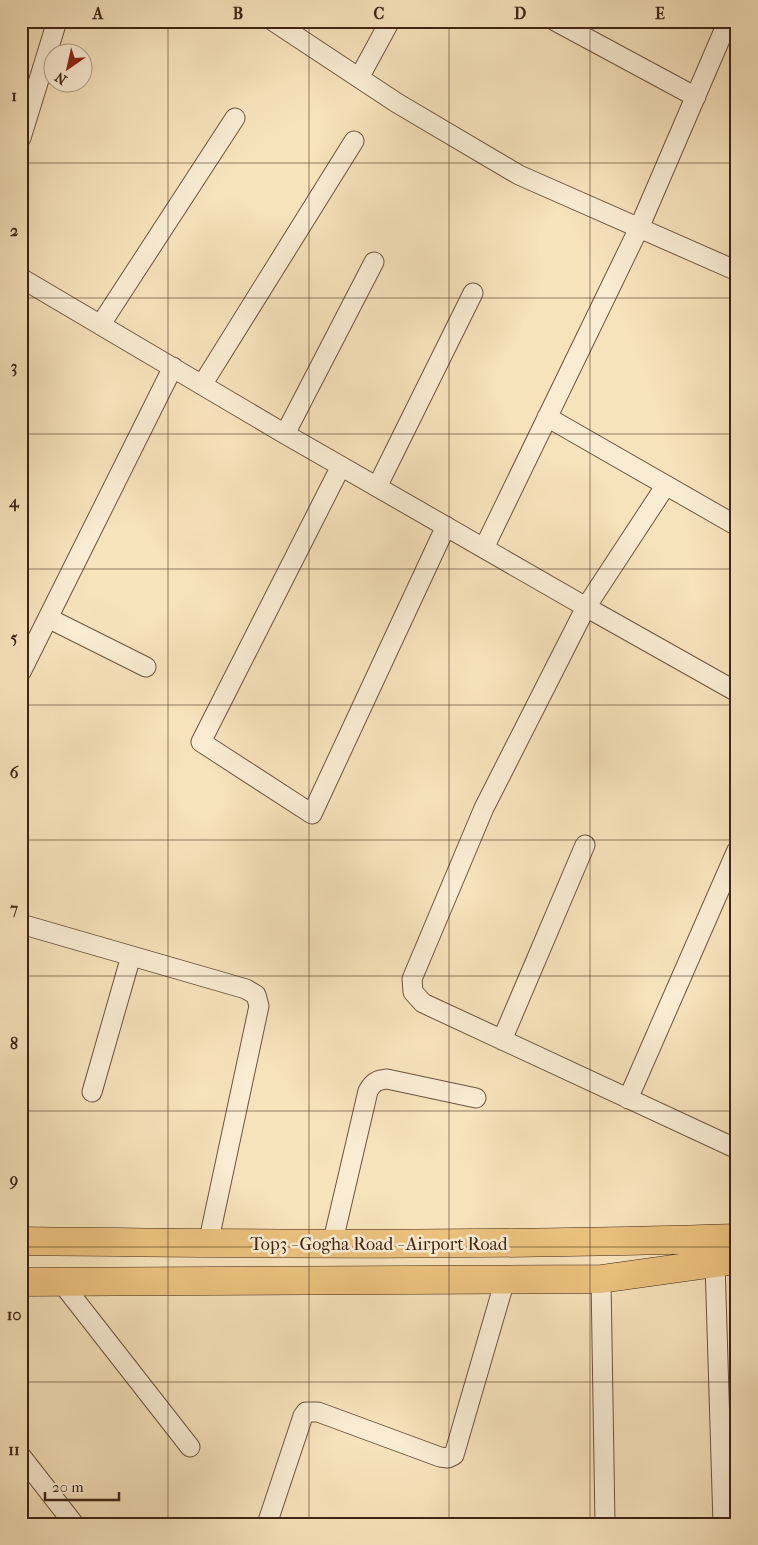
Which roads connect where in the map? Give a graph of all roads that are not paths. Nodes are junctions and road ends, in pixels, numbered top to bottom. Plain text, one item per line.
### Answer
1 (57, 21) edge
2 (273, 21) edge
3 (390, 21) edge
4 (555, 21) edge
5 (728, 21) edge
6 (359, 78) junction
7 (696, 97) junction
8 (235, 118) dead end
9 (21, 138) edge
10 (354, 141) dead end
11 (639, 228) junction
12 (374, 262) dead end
13 (737, 271) edge
14 (21, 278) edge
15 (473, 293) dead end
16 (101, 324) junction
17 (173, 367) junction
18 (202, 385) junction
19 (548, 417) junction
20 (285, 434) junction
21 (341, 466) junction
22 (666, 485) junction
23 (377, 487) junction
24 (446, 526) junction
25 (737, 526) edge
26 (484, 548) junction
27 (586, 607) junction
28 (48, 618) junction
29 (146, 667) dead end
30 (21, 672) edge
31 (737, 692) edge
32 (585, 845) dead end
33 (737, 850) edge
34 (21, 924) edge
35 (131, 956) junction
36 (502, 1040) junction
37 (92, 1092) dead end
38 (476, 1098) dead end
39 (628, 1099) junction
40 (737, 1149) edge
41 (737, 1238) edge
42 (21, 1241) edge
43 (208, 1244) junction
44 (332, 1245) junction
45 (726, 1261) edge
46 (601, 1279) junction
47 (505, 1280) junction
48 (21, 1282) edge
49 (61, 1282) junction
50 (190, 1447) dead end
51 (25, 1469) edge
52 (74, 1524) edge
53 (267, 1524) edge
54 (605, 1524) edge
55 (723, 1524) edge

1 - 9 street
2 - 6 street
3 - 6 street
4 - 7 street
5 - 7 street
6 - 11 street
7 - 11 street
8 - 16 street
10 - 18 street
11 - 13 street
11 - 19 street
12 - 20 street
14 - 16 street
15 - 23 street
16 - 17 street
17 - 18 street
17 - 28 street
18 - 20 street
19 - 22 street
19 - 26 street
20 - 21 street
21 - 23 street
21 - 24 street
22 - 25 street
22 - 27 street
23 - 24 street
24 - 26 street
26 - 27 street
27 - 31 street
27 - 36 street
28 - 29 street
28 - 30 street
32 - 36 street
33 - 39 street
34 - 35 street
35 - 37 street
35 - 43 street
36 - 39 street
38 - 44 street
39 - 40 street
41 - 44 main road, Top3 - Gogha Road - Airport Road
42 - 43 main road, Top3 - Gogha Road - Airport Road
43 - 44 main road, Top3 - Gogha Road - Airport Road
45 - 46 main road
45 - 55 street
46 - 47 main road
46 - 54 street
47 - 49 main road
47 - 53 street
48 - 49 main road
49 - 50 street
51 - 52 street

